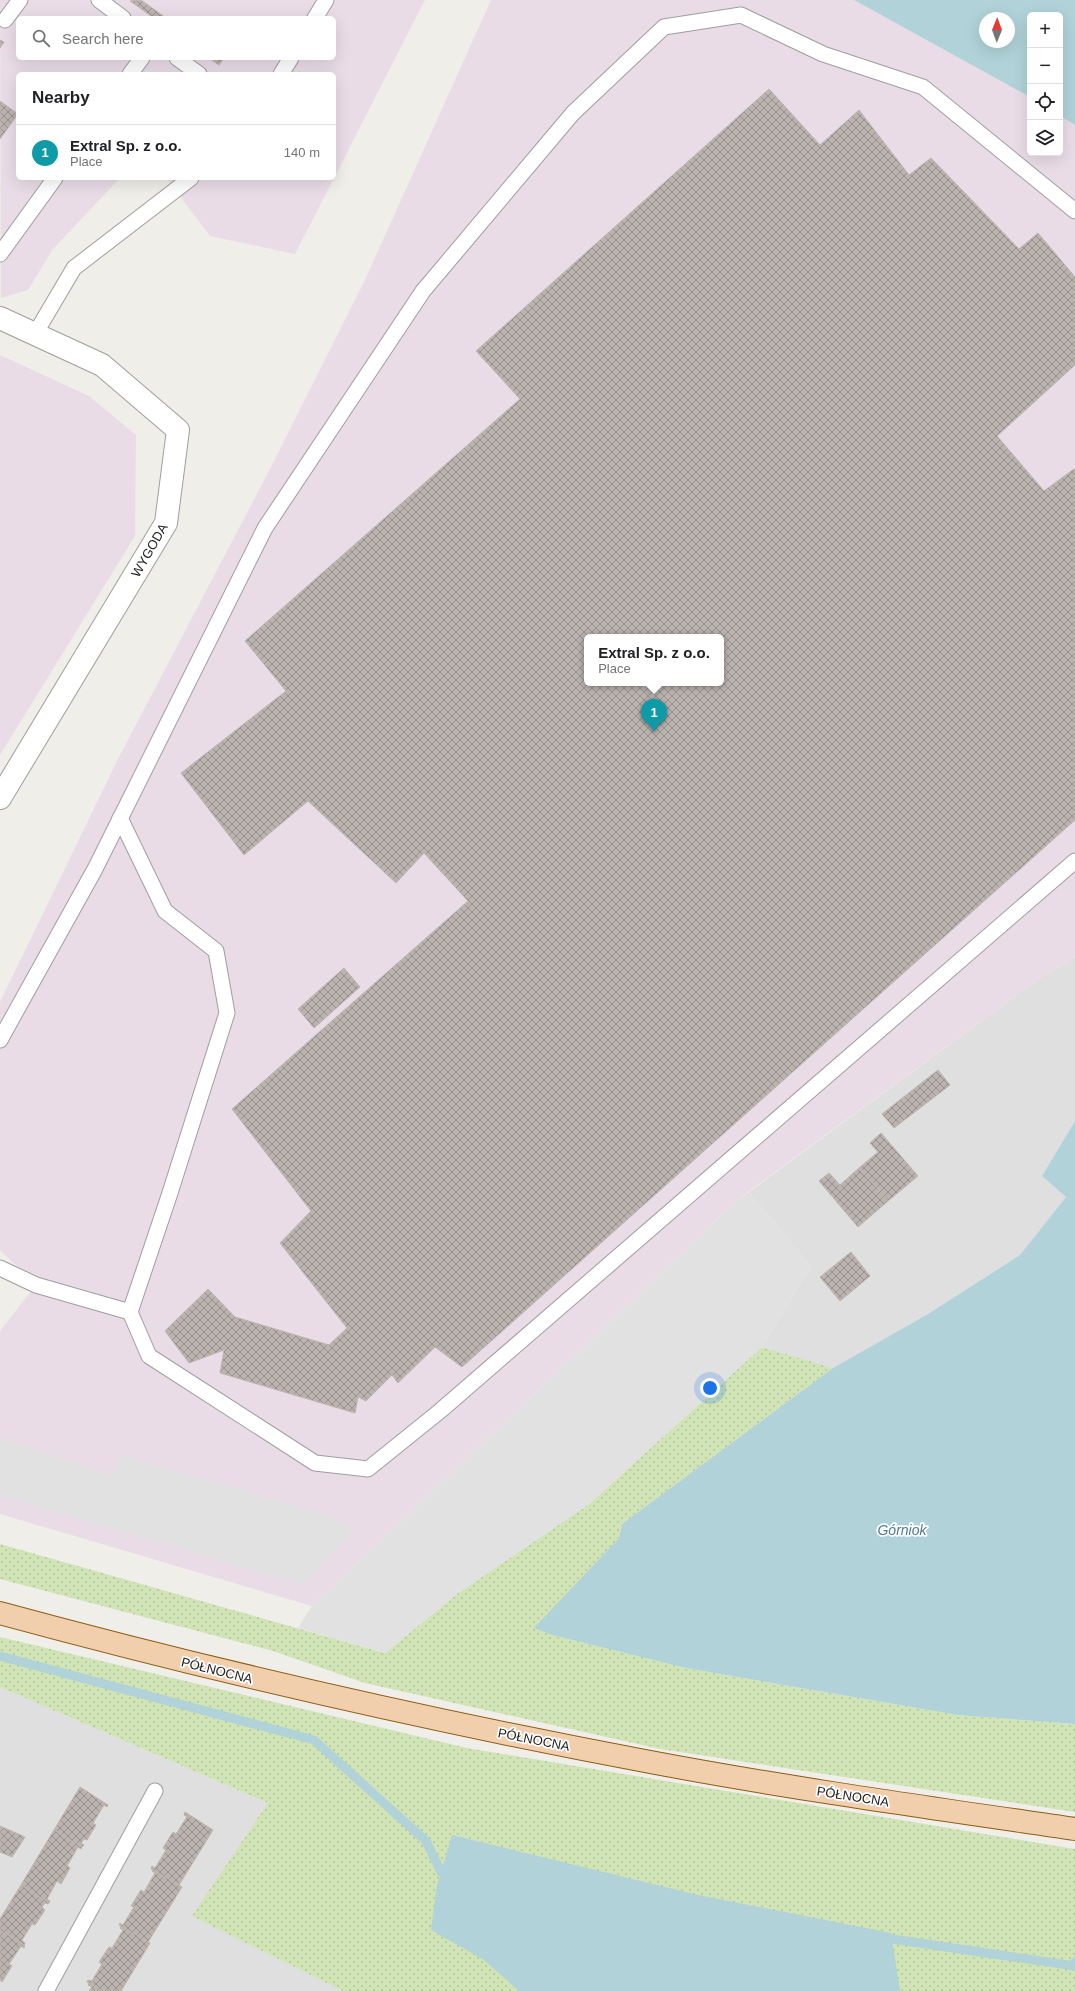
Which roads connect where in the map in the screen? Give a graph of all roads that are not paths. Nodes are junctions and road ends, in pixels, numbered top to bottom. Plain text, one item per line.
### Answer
1 (20, 0) edge
2 (99, 0) edge
3 (326, 0) edge
4 (120, 16) edge
5 (316, 16) edge
6 (5, 20) dead end
7 (140, 60) edge
8 (180, 60) edge
9 (290, 60) edge
10 (132, 72) edge
11 (196, 72) edge
12 (282, 72) edge
13 (54, 180) edge
14 (188, 180) edge
15 (1075, 211) edge
16 (0, 254) edge
17 (0, 318) edge
18 (36, 334) junction
19 (0, 798) edge
20 (120, 818) junction
21 (1075, 861) edge
22 (0, 1040) edge
23 (0, 1268) edge
24 (130, 1312) junction
25 (0, 1613) edge
26 (155, 1791) dead end
27 (1075, 1829) edge
28 (46, 1991) edge

1 - 6 lane
2 - 4 lane
3 - 5 lane
7 - 10 lane
8 - 11 lane
9 - 12 lane
13 - 16 lane
14 - 18 lane
15 - 20 lane
17 - 18 street, WYGODA
18 - 19 street, WYGODA
20 - 22 lane
20 - 24 lane
21 - 24 lane
23 - 24 lane
25 - 27 main road, PÓŁNOCNA
26 - 28 lane

